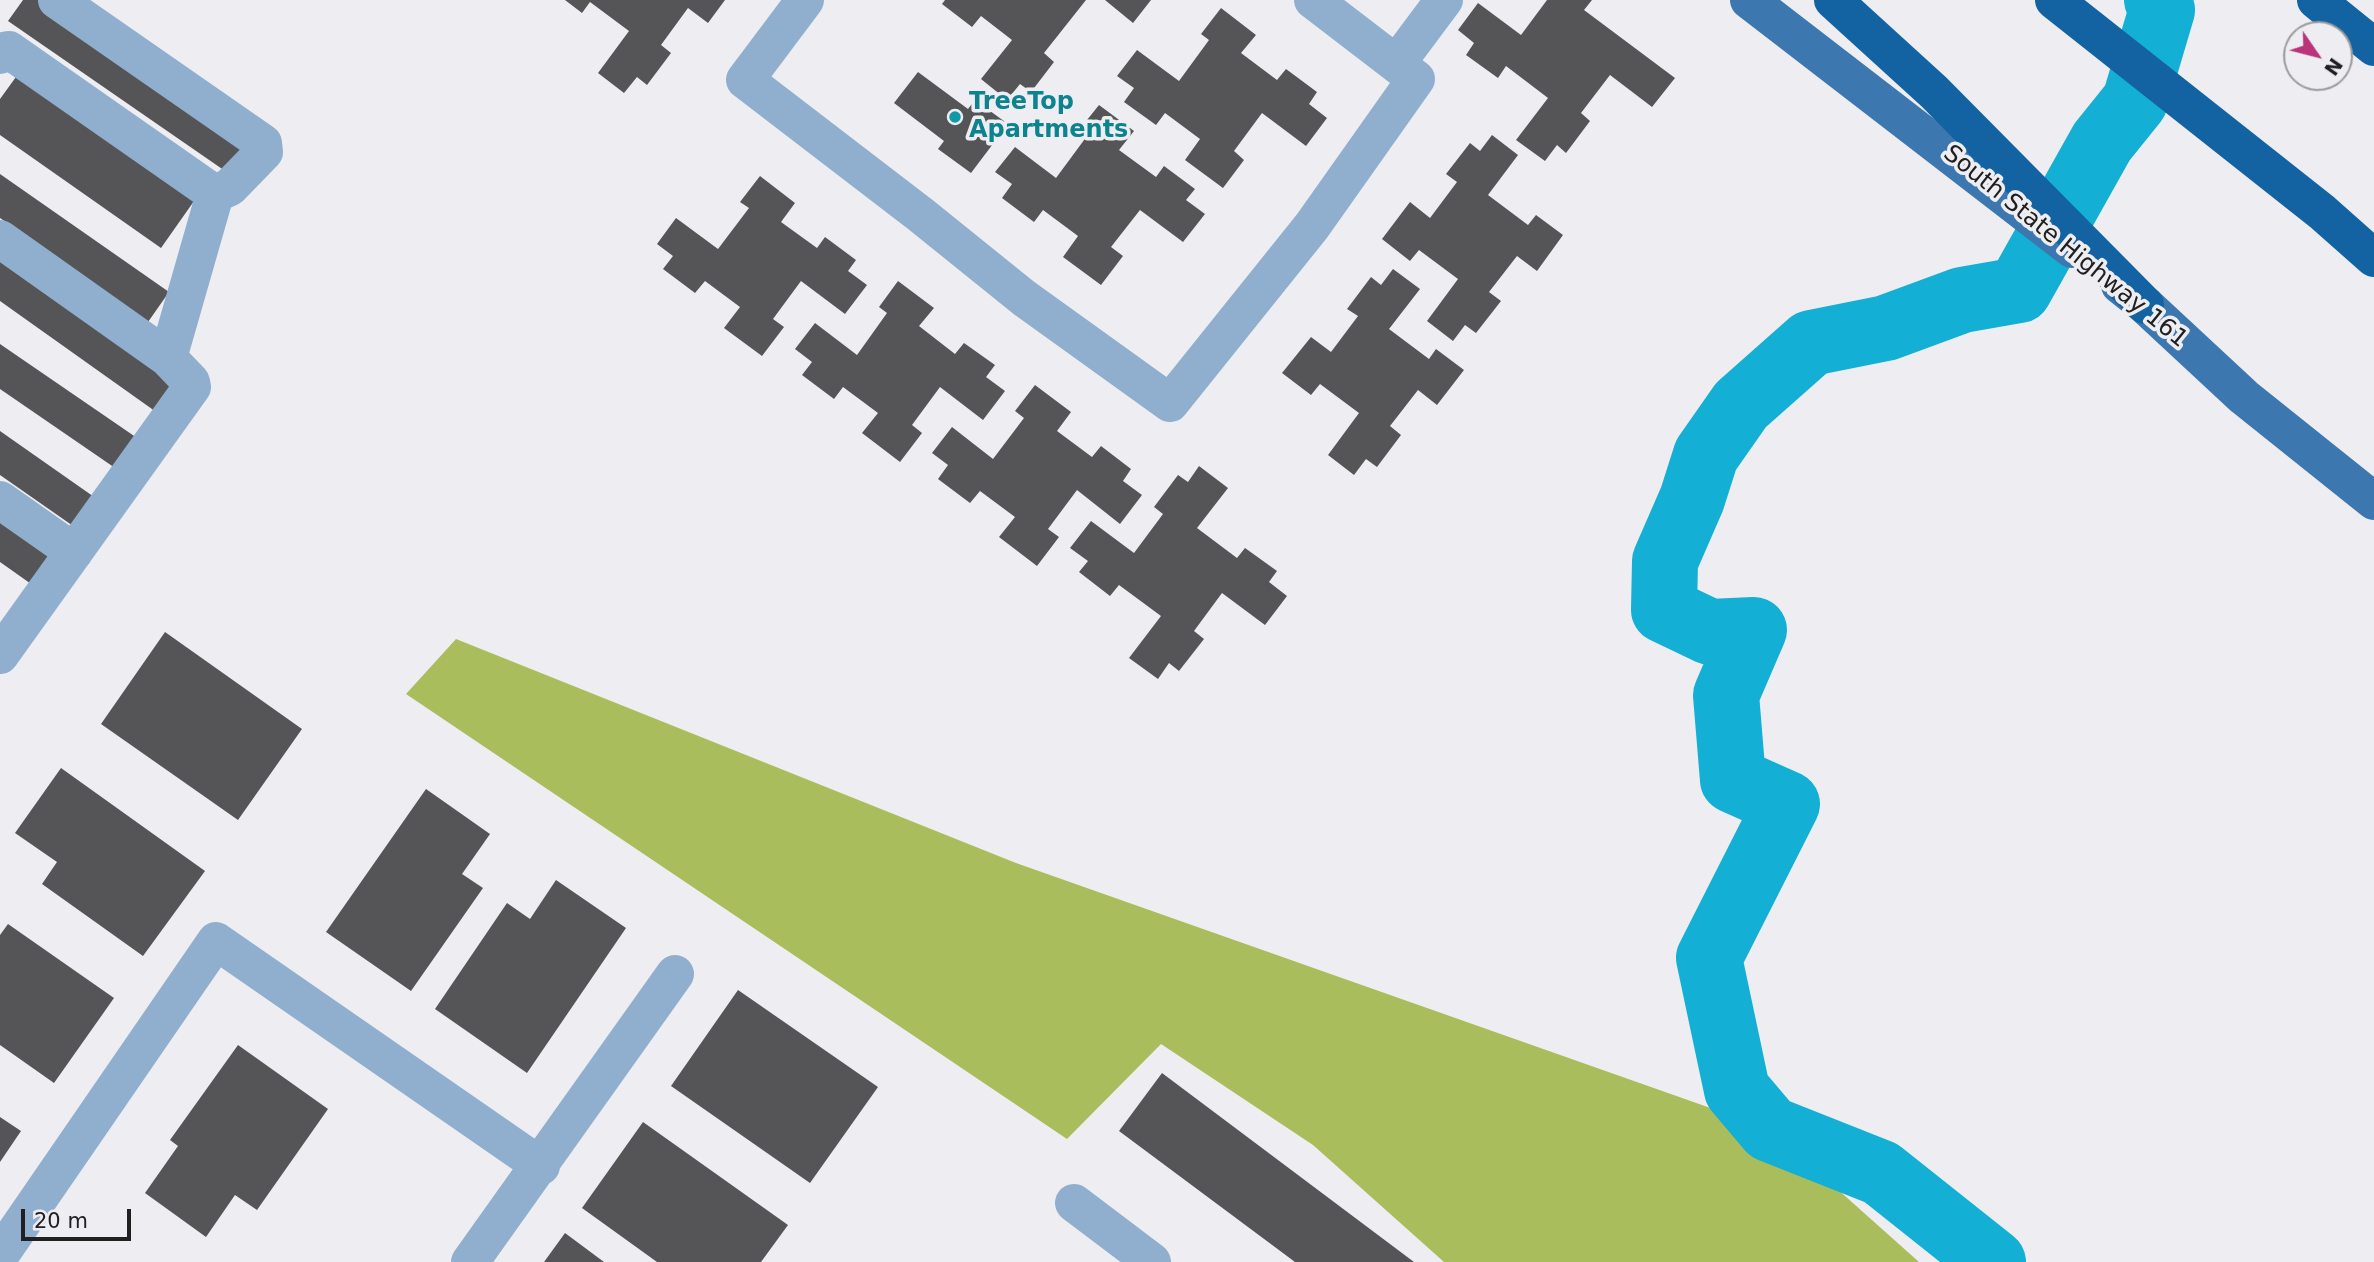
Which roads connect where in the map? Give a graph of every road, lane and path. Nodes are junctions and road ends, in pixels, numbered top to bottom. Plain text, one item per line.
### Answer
1 (57, 0) edge
2 (805, 0) edge
3 (1313, 0) edge
4 (1444, 0) edge
5 (1749, 0) edge
6 (1833, 0) edge
7 (2054, 0) edge
8 (2330, 11) edge
9 (2374, 47) edge
10 (0, 55) edge
11 (1397, 63) junction
12 (215, 194) junction
13 (0, 239) edge
14 (2374, 258) edge
15 (2145, 305) junction
16 (168, 358) junction
17 (0, 500) edge
18 (2374, 500) edge
19 (74, 552) junction
20 (0, 655) edge
21 (675, 974) dead end
22 (541, 1166) junction
23 (1074, 1203) dead end
24 (0, 1255) edge
25 (470, 1262) edge
26 (1152, 1262) edge

1 - 12 street
2 - 11 street
3 - 11 street
4 - 11 street
5 - 15 main road, South State Highway 161
6 - 15 highway
7 - 14 highway
8 - 9 highway
10 - 12 street
12 - 16 street
13 - 16 street
15 - 18 main road, South State Highway 161
16 - 19 street
17 - 19 street
19 - 20 street
21 - 22 street
22 - 24 street
22 - 25 street
23 - 26 street

